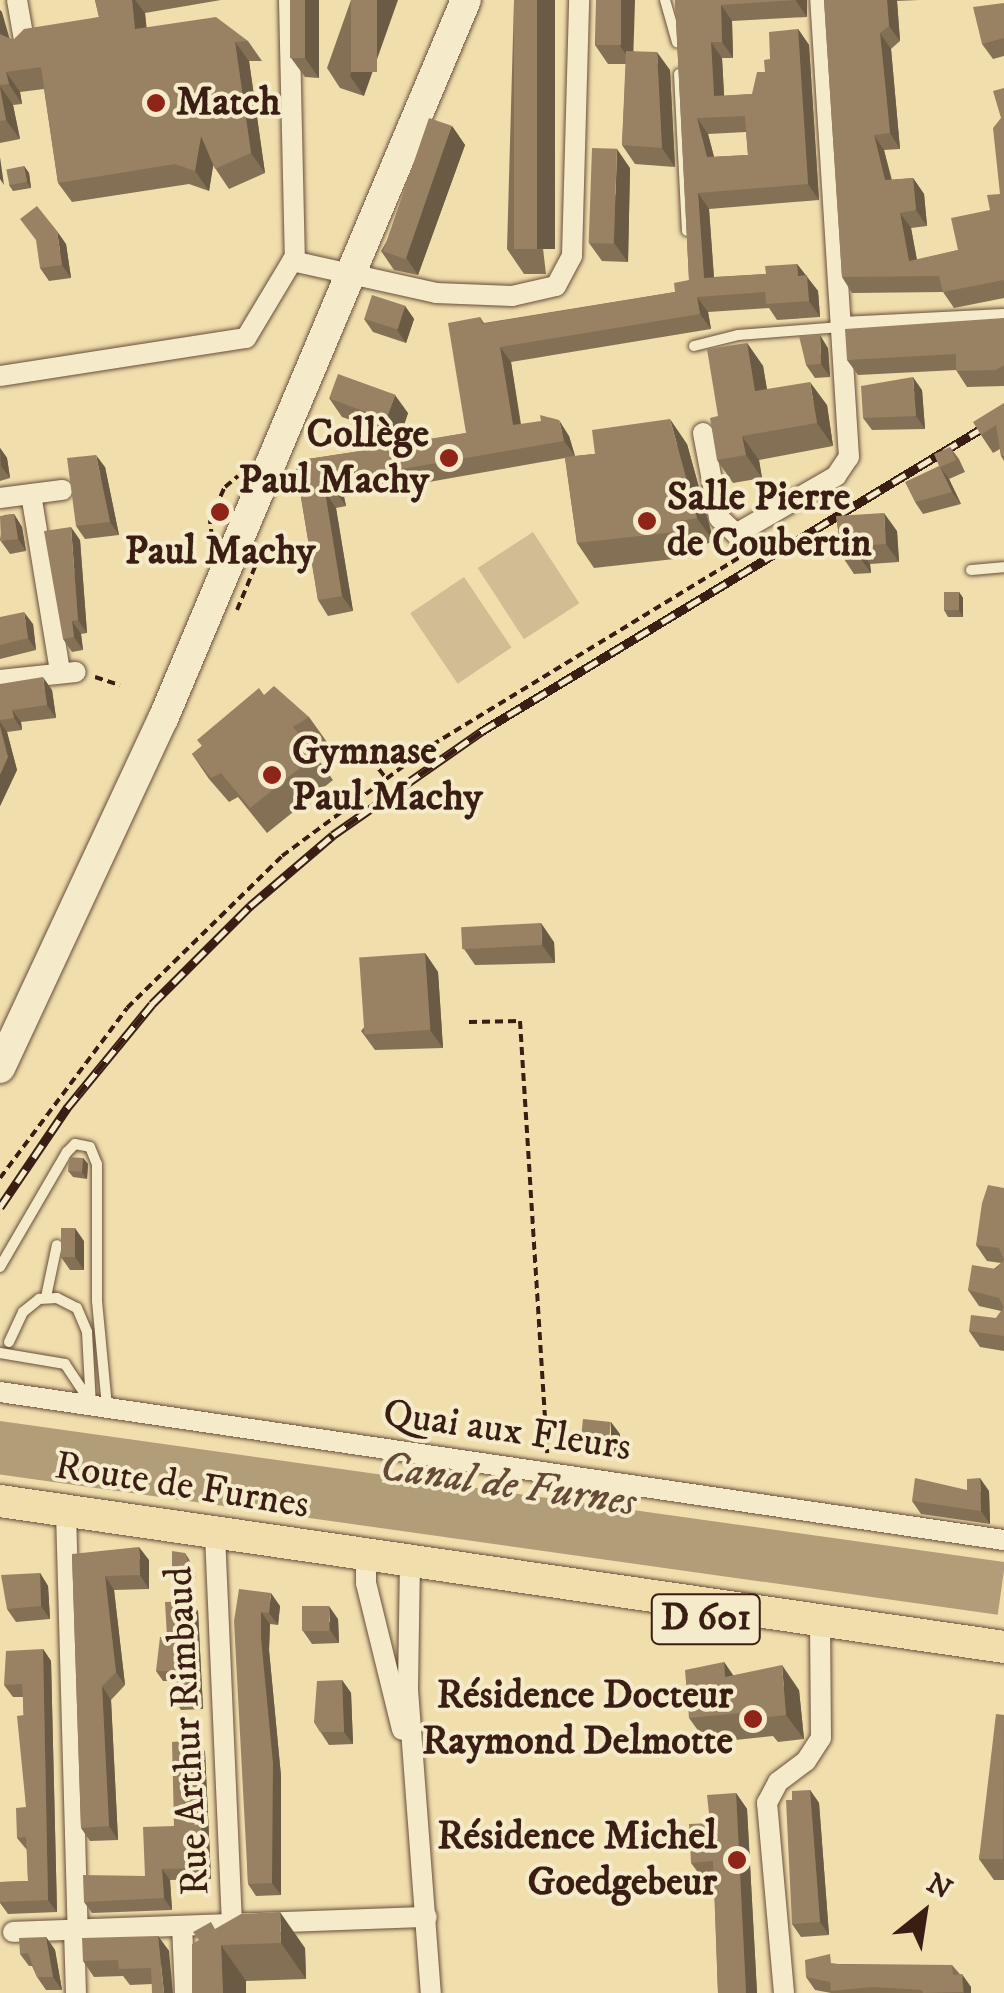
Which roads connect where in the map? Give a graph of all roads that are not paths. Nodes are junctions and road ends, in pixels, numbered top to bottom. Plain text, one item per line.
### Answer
1 (17, 0) edge
2 (288, 0) edge
3 (454, 0) edge
4 (466, 0) edge
5 (579, 0) edge
6 (665, 0) edge
7 (820, 0) edge
8 (25, 46) edge
9 (687, 240) edge
10 (295, 261) junction
11 (342, 268) junction
12 (1004, 318) edge
13 (842, 327) junction
14 (694, 346) dead end
15 (0, 376) edge
16 (703, 433) dead end
17 (62, 490) dead end
18 (31, 494) junction
19 (0, 498) edge
20 (1004, 567) edge
21 (972, 570) dead end
22 (0, 680) edge
23 (0, 1030) edge
24 (0, 1068) edge
25 (57, 1245) edge
26 (0, 1266) edge
27 (46, 1298) junction
28 (9, 1342) dead end
29 (0, 1353) edge
30 (0, 1392) edge
31 (99, 1406) junction
32 (0, 1501) edge
33 (0, 1517) edge
34 (66, 1519) junction
35 (1004, 1540) edge
36 (214, 1541) junction
37 (365, 1563) junction
38 (410, 1568) junction
39 (819, 1627) junction
40 (1004, 1647) edge
41 (1004, 1663) edge
42 (421, 1804) junction
43 (427, 1917) junction
44 (232, 1924) junction
45 (182, 1926) junction
46 (76, 1930) junction
47 (13, 1932) dead end
48 (76, 1993) edge
49 (186, 1993) edge
50 (430, 1993) edge
51 (784, 1993) edge

1 - 8 street
2 - 10 street
3 - 11 main road
4 - 11 main road
5 - 11 street
6 - 9 lane
7 - 13 street
10 - 11 street
10 - 15 street
11 - 23 main road
11 - 24 main road
12 - 13 street
13 - 14 lane
13 - 16 street
17 - 18 street
18 - 19 street
18 - 22 street
20 - 21 lane
25 - 27 lane
26 - 31 lane
27 - 28 lane
27 - 31 lane
29 - 31 lane
30 - 31 street, Quai aux Fleurs
31 - 35 street, Quai aux Fleurs
32 - 34 main road, Route de Furnes / D 601
33 - 34 main road, Route de Furnes / D 601
34 - 36 main road, Route de Furnes / D 601
34 - 46 street
36 - 37 main road, Route de Furnes / D 601
36 - 44 street, Rue Arthur Rimbaud
37 - 38 main road, Route de Furnes / D 601
37 - 42 street
38 - 39 main road, Route de Furnes / D 601
38 - 42 street
39 - 40 main road, Route de Furnes / D 601
39 - 41 main road, Route de Furnes / D 601
39 - 51 street
42 - 43 street
43 - 44 street
43 - 50 street
44 - 45 street
45 - 46 street
45 - 49 street
46 - 47 street
46 - 48 street

